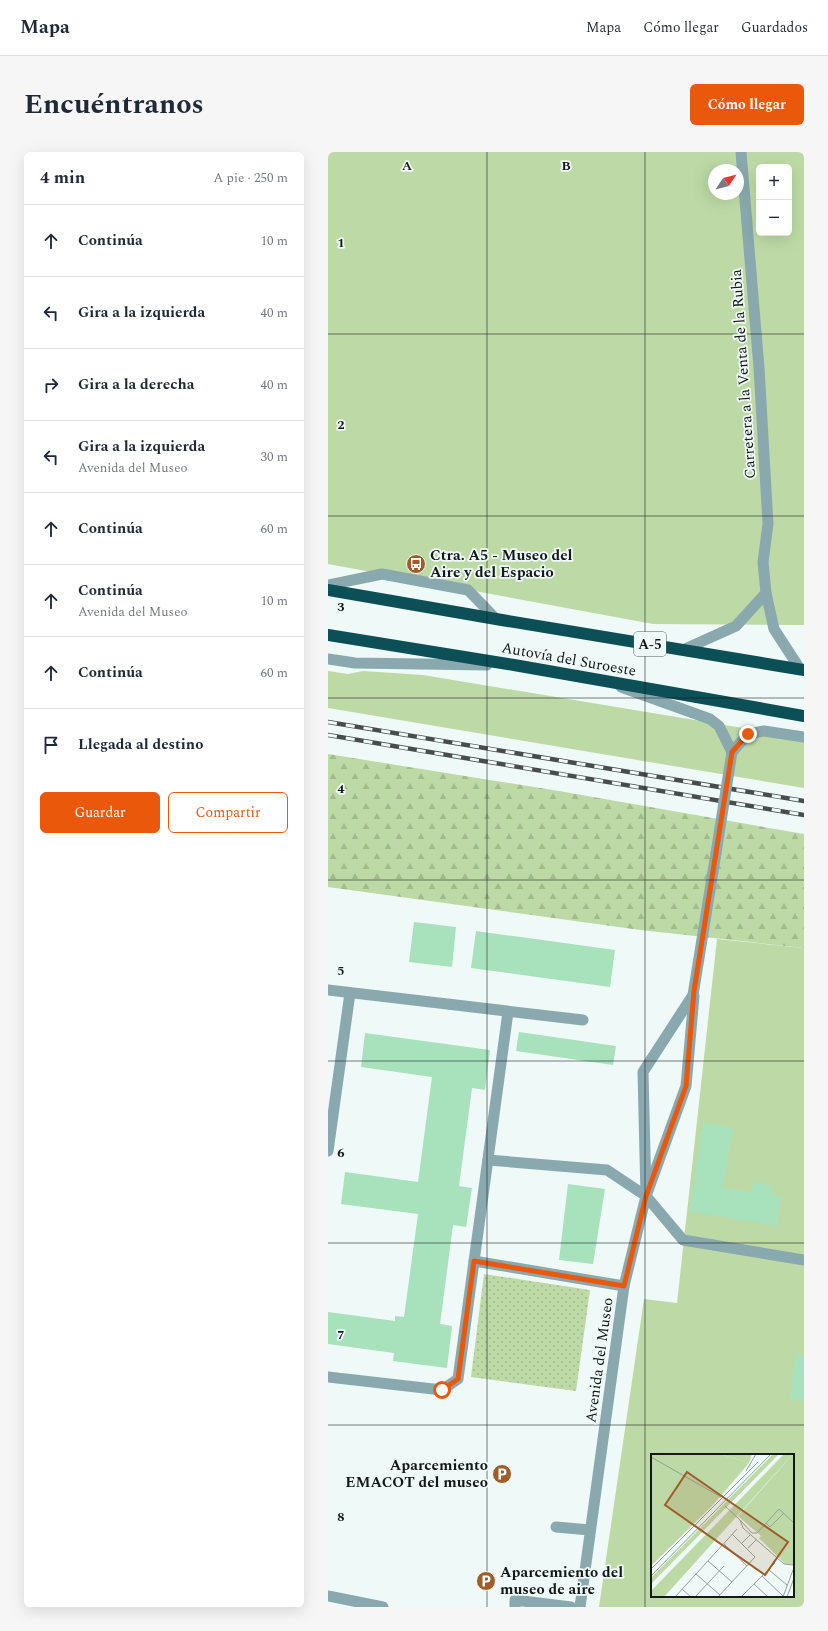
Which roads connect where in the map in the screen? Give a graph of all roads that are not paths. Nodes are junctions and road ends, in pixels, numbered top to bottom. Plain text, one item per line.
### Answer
1 (741, 152) edge
2 (328, 585) edge
3 (328, 590) edge
4 (766, 593) junction
5 (496, 619) junction
6 (328, 635) edge
7 (685, 649) junction
8 (328, 659) edge
9 (514, 665) junction
10 (802, 669) edge
11 (604, 681) junction
12 (804, 716) edge
13 (804, 737) edge
14 (732, 752) junction
15 (328, 990) edge
16 (694, 991) junction
17 (350, 993) junction
18 (508, 1012) junction
19 (583, 1020) dead end
20 (328, 1151) edge
21 (488, 1160) junction
22 (646, 1196) junction
23 (804, 1260) edge
24 (474, 1261) junction
25 (624, 1286) junction
26 (328, 1377) edge
27 (556, 1527) dead end
28 (590, 1530) junction
29 (328, 1596) edge
30 (383, 1607) edge
31 (515, 1607) edge
32 (571, 1607) edge
33 (580, 1607) edge

1 - 4 street, Carretera a la Venta de la Rubia
2 - 5 street
3 - 5 highway, Autovía del Suroeste / A-5
4 - 7 street
4 - 10 street, Carretera a la Venta de la Rubia
5 - 7 highway, Autovía del Suroeste / A-5
6 - 9 highway, Autovía del Suroeste
7 - 10 highway, Autovía del Suroeste / A-5
8 - 9 street
9 - 11 highway, Autovía del Suroeste
11 - 12 highway, Autovía del Suroeste
11 - 14 street
13 - 14 street
14 - 16 street, Avenida del Museo, bridge
15 - 17 street
16 - 22 street
16 - 22 street, Avenida del Museo
17 - 18 street
17 - 20 street
18 - 19 street
18 - 21 street
21 - 22 street
21 - 24 street
22 - 23 street
22 - 25 street, Avenida del Museo
24 - 25 street
24 - 26 street
25 - 28 street, Avenida del Museo
27 - 28 street
28 - 33 street, Avenida del Museo
29 - 30 street
31 - 32 street

